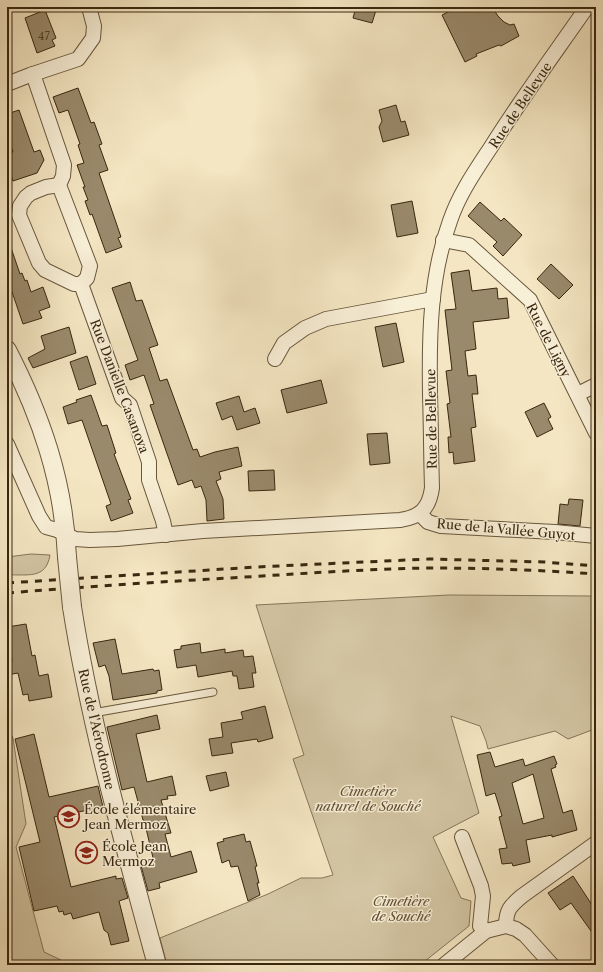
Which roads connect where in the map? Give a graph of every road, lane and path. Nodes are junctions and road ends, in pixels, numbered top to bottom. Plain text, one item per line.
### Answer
1 (89, 7) edge
2 (587, 7) edge
3 (33, 74) junction
4 (7, 84) edge
5 (59, 185) junction
6 (443, 240) junction
7 (81, 284) junction
8 (432, 298) junction
9 (7, 350) edge
10 (275, 360) dead end
11 (596, 385) edge
12 (578, 394) junction
13 (596, 433) edge
14 (7, 444) edge
15 (420, 514) junction
16 (166, 535) junction
17 (66, 536) junction
18 (596, 536) edge
19 (213, 692) dead end
20 (93, 713) junction
21 (462, 837) dead end
22 (596, 843) edge
23 (506, 926) junction
24 (486, 931) junction
25 (157, 965) edge
26 (444, 965) edge
27 (552, 965) edge

1 - 3 street
2 - 6 street, Rue de Bellevue
3 - 4 street
3 - 5 street
5 - 7 street
5 - 7 street
6 - 8 street, Rue de Bellevue
6 - 12 street, Rue de Ligny
7 - 16 street, Rue Danielle Casanova
8 - 10 street
8 - 15 street, Rue de Bellevue
9 - 17 street, Rue de l'Aérodrome
11 - 12 street
12 - 13 street, Rue de Ligny
14 - 17 street
15 - 16 street
15 - 18 street, Rue de la Vallée Guyot
16 - 17 street
17 - 20 street, Rue de l'Aérodrome, bridge
19 - 20 lane
20 - 25 street, Rue de l'Aérodrome
21 - 24 street
22 - 23 street
23 - 24 street
23 - 27 street
24 - 26 street

